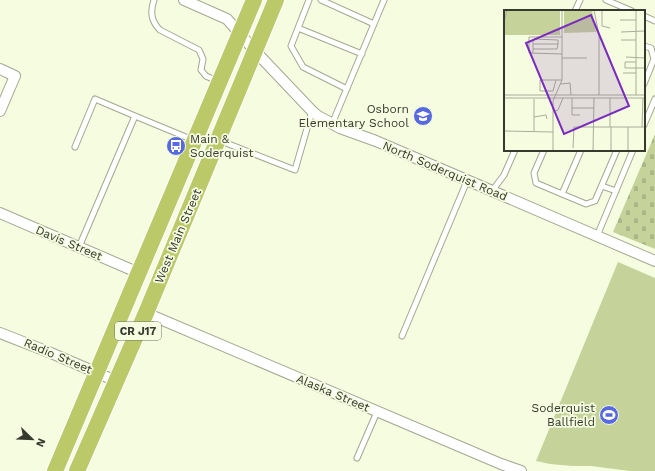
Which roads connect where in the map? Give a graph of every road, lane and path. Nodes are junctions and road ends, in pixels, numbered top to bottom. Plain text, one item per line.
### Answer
1 (154, 0) edge
2 (184, 0) edge
3 (254, 0) edge
4 (276, 0) edge
5 (309, 0) edge
6 (321, 0) edge
7 (384, 0) edge
8 (580, 0) edge
9 (606, 0) edge
10 (575, 10) edge
11 (630, 10) edge
12 (645, 16) edge
13 (655, 21) edge
14 (374, 24) junction
15 (298, 28) junction
16 (240, 34) junction
17 (645, 46) edge
18 (255, 51) junction
19 (362, 54) junction
20 (0, 69) edge
21 (219, 82) junction
22 (645, 82) edge
23 (347, 89) junction
24 (655, 99) edge
25 (0, 111) edge
26 (312, 111) junction
27 (135, 116) junction
28 (645, 123) edge
29 (332, 124) junction
30 (218, 140) junction
31 (194, 141) junction
32 (75, 147) dead end
33 (515, 151) edge
34 (544, 151) edge
35 (580, 151) edge
36 (617, 151) edge
37 (633, 151) edge
38 (467, 181) junction
39 (602, 186) junction
40 (492, 191) junction
41 (616, 191) junction
42 (562, 194) junction
43 (0, 213) edge
44 (597, 236) junction
45 (79, 247) junction
46 (655, 261) edge
47 (139, 273) junction
48 (146, 313) junction
49 (0, 333) edge
50 (402, 336) dead end
51 (97, 372) junction
52 (116, 381) junction
53 (377, 412) junction
54 (357, 458) dead end
55 (55, 471) edge
56 (78, 471) edge
57 (521, 471) edge

1 - 21 lane
2 - 16 street, North Soderquist Road
3 - 16 main road, West Main Street / CR J17
4 - 18 main road, West Main Street / CR J17
5 - 15 lane
6 - 14 lane
7 - 14 lane
8 - 10 lane
9 - 11 lane
12 - 13 lane
14 - 19 lane
15 - 19 lane
15 - 23 lane
16 - 18 street, North Soderquist Road
16 - 21 main road, West Main Street / CR J17
17 - 22 lane
18 - 26 street, North Soderquist Road
18 - 30 main road, West Main Street / CR J17
19 - 23 lane
20 - 25 street
21 - 31 main road, West Main Street / CR J17
23 - 29 lane
24 - 28 lane
26 - 29 street, North Soderquist Road
26 - 30 lane
27 - 31 lane
27 - 32 lane
27 - 45 lane
29 - 38 street, North Soderquist Road
30 - 48 main road, West Main Street / CR J17
31 - 47 main road, West Main Street / CR J17
33 - 40 lane
34 - 42 lane
35 - 42 lane
36 - 39 lane
37 - 41 lane
38 - 40 street, North Soderquist Road
38 - 50 lane
39 - 41 lane
39 - 42 lane
40 - 44 street, North Soderquist Road
41 - 44 lane
43 - 45 street, Davis Street
44 - 46 street, North Soderquist Road
45 - 47 street, Davis Street
47 - 51 main road, West Main Street / CR J17
48 - 52 main road, West Main Street / CR J17
48 - 53 street, Alaska Street
49 - 51 street, Radio Street
51 - 52 street, Radio Street
51 - 55 main road, West Main Street / CR J17
52 - 56 main road, West Main Street / CR J17
53 - 54 lane
53 - 57 street, Alaska Street

